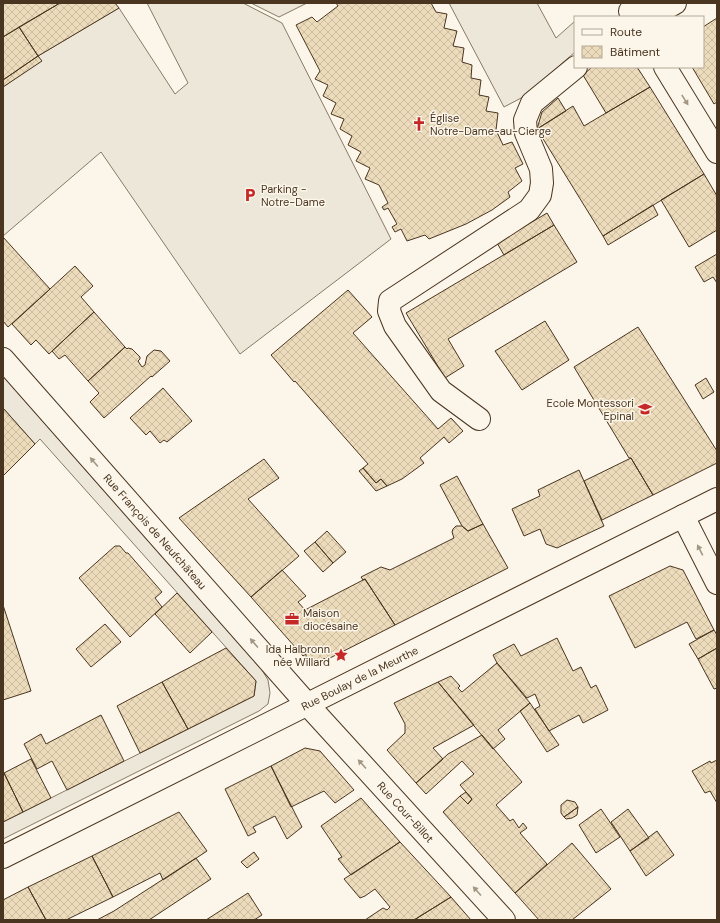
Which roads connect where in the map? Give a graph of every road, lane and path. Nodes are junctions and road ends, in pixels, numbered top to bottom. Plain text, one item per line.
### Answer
1 (675, 3) edge
2 (630, 10) edge
3 (575, 68) edge
4 (666, 68) edge
5 (717, 152) edge
6 (3, 359) edge
7 (478, 419) dead end
8 (717, 499) edge
9 (683, 516) junction
10 (717, 583) edge
11 (307, 704) junction
12 (3, 857) edge
13 (504, 920) edge

1 - 2 street
3 - 7 street
4 -> 5 street
11 -> 6 street, Rue François de Neufchâteau
8 - 9 street, Rue Boulay de la Meurthe
10 -> 9 street
9 - 11 street, Rue Boulay de la Meurthe
11 - 12 street, Rue Boulay de la Meurthe
13 -> 11 street, Rue Cour-Billot

